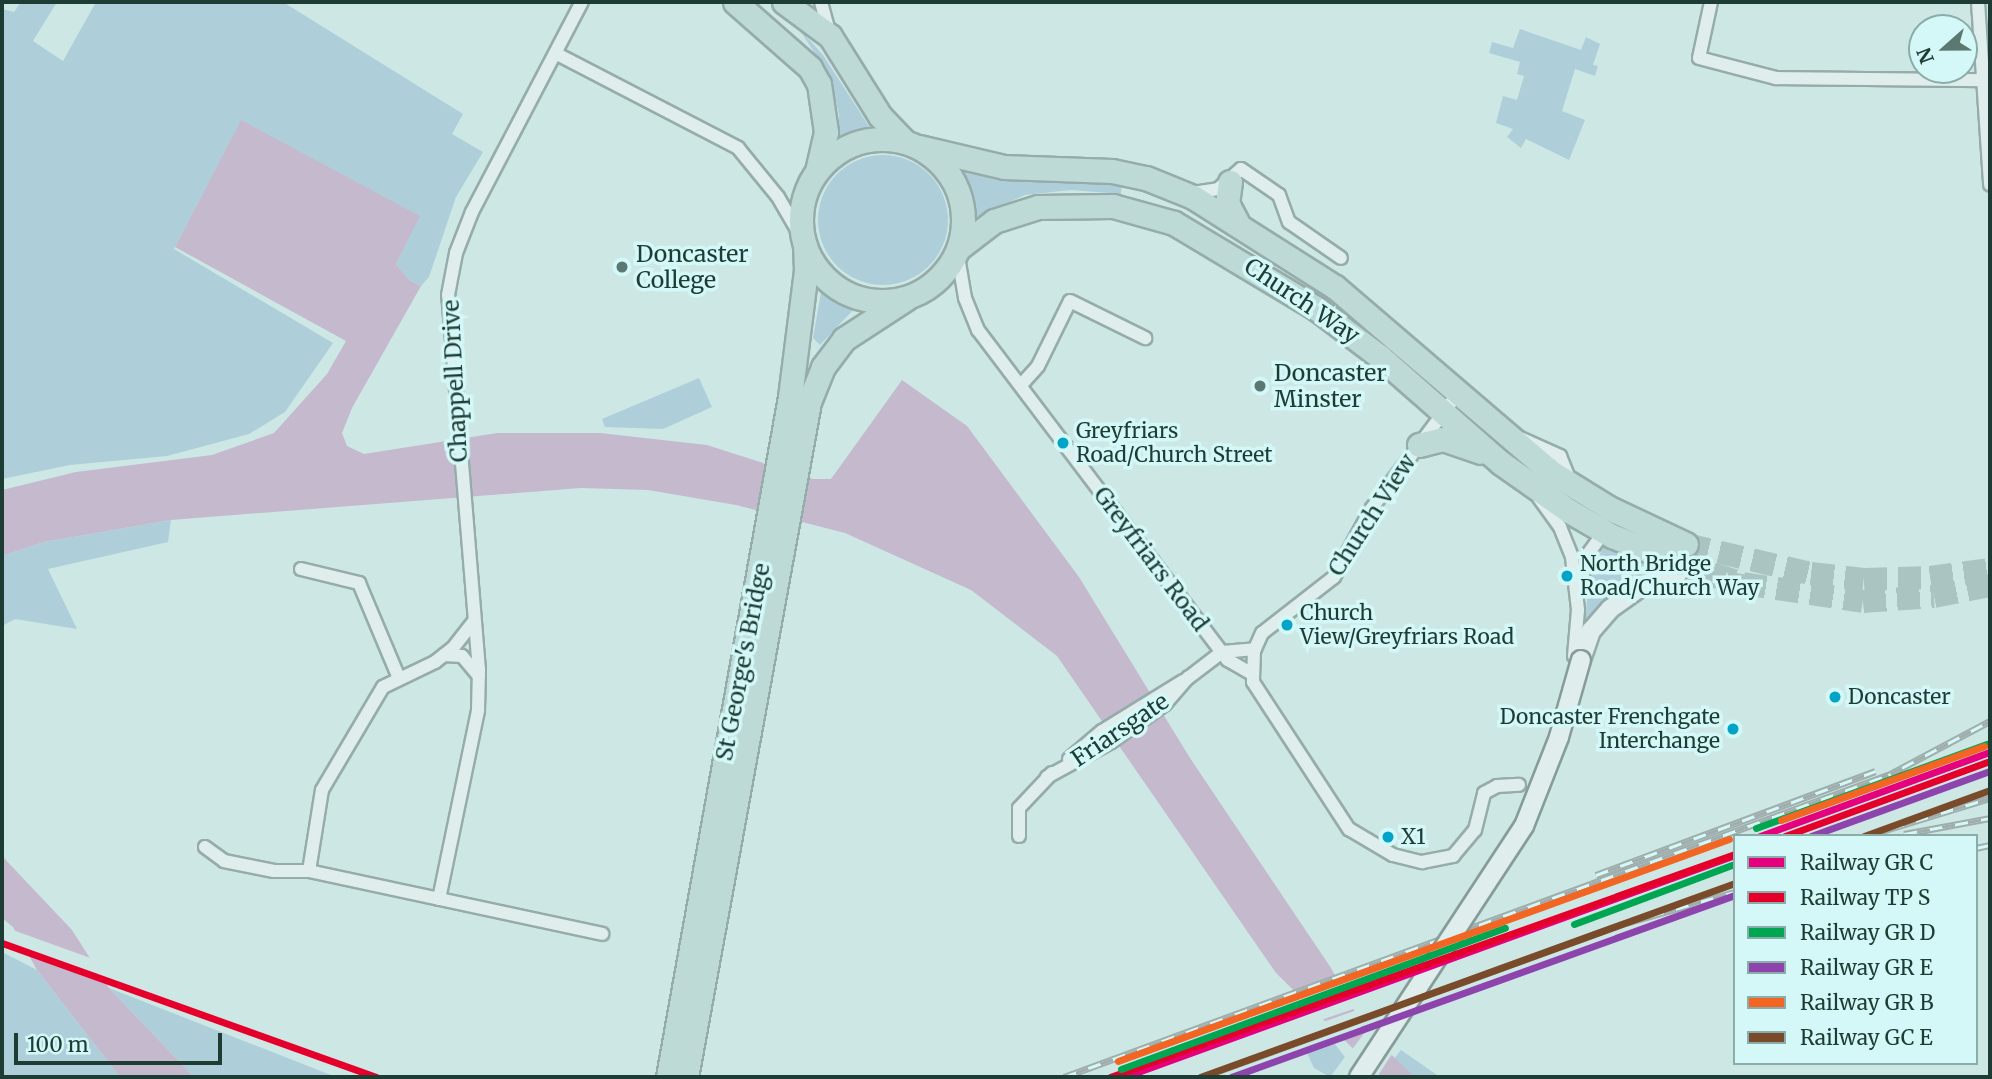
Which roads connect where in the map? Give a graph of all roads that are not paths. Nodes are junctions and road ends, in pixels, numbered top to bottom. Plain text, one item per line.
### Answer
1 (582, 2) edge
2 (735, 2) edge
3 (784, 2) edge
4 (821, 2) edge
5 (1711, 2) edge
6 (1978, 2) edge
7 (830, 36) junction
8 (557, 54) junction
9 (1981, 80) junction
10 (819, 85) junction
11 (912, 145) junction
12 (816, 173) junction
13 (1230, 182) junction
14 (1990, 185) edge
15 (1179, 190) junction
16 (1237, 222) junction
17 (804, 243) junction
18 (958, 250) junction
19 (1341, 258) dead end
20 (907, 298) junction
21 (1145, 338) dead end
22 (1021, 385) junction
23 (1459, 392) junction
24 (799, 399) junction
25 (1445, 412) junction
26 (1419, 445) junction
27 (1509, 468) junction
28 (1626, 517) junction
29 (1604, 533) junction
30 (1681, 560) junction
31 (300, 569) dead end
32 (1578, 610) junction
33 (473, 622) junction
34 (1222, 652) junction
35 (1254, 654) junction
36 (444, 655) junction
37 (1578, 658) junction
38 (1252, 674) junction
39 (398, 676) junction
40 (479, 677) junction
41 (1162, 698) junction
42 (1047, 777) junction
43 (1519, 785) dead end
44 (1019, 836) dead end
45 (205, 847) dead end
46 (309, 871) junction
47 (439, 899) junction
48 (602, 934) dead end
49 (668, 1077) edge
50 (686, 1077) edge
51 (1359, 1077) edge

1 - 8 street, Chappell Drive
2 - 10 highway
3 - 7 highway
3 - 10 highway
4 - 7 street
5 - 9 street
6 - 9 street
7 - 11 highway
8 - 17 street
8 - 33 street, Chappell Drive
9 - 14 street
10 - 12 highway
11 - 12 highway
11 - 15 highway, Church Way
11 - 18 highway
12 - 17 highway
13 - 15 street
13 - 16 highway
13 - 19 street
15 - 16 highway, Church Way
16 - 23 highway, Church Way
17 - 20 highway
17 - 24 highway, St George's Bridge
18 - 20 highway
18 - 22 street, Greyfriars Road
18 - 25 highway, Church Way
20 - 24 highway, St George's Bridge
21 - 22 street
22 - 34 street, Greyfriars Road
23 - 25 street, Church View
23 - 28 highway, Church Way
24 - 49 highway, St George's Bridge
24 - 50 highway, St George's Bridge
25 - 26 street, Church View
25 - 27 highway, Church Way
26 - 27 highway
26 - 35 street, Church View
27 - 29 highway, Church Way
27 - 32 street
28 - 29 street
28 - 30 highway, Church Way
29 - 30 highway, Church Way
29 - 32 street
30 - 37 street
31 - 39 street
32 - 37 street
33 - 36 street
33 - 40 street, Chappell Drive
34 - 35 street, Greyfriars Road
34 - 38 street, Greyfriars Road
34 - 41 street, Friarsgate
35 - 38 street
36 - 39 street
36 - 40 street
37 - 51 street, bridge
38 - 43 street
39 - 46 street
40 - 47 street, Chappell Drive
41 - 42 street, Friarsgate
41 - 42 street, Friarsgate
42 - 44 street, Friarsgate
45 - 46 street
46 - 47 street
47 - 48 street

